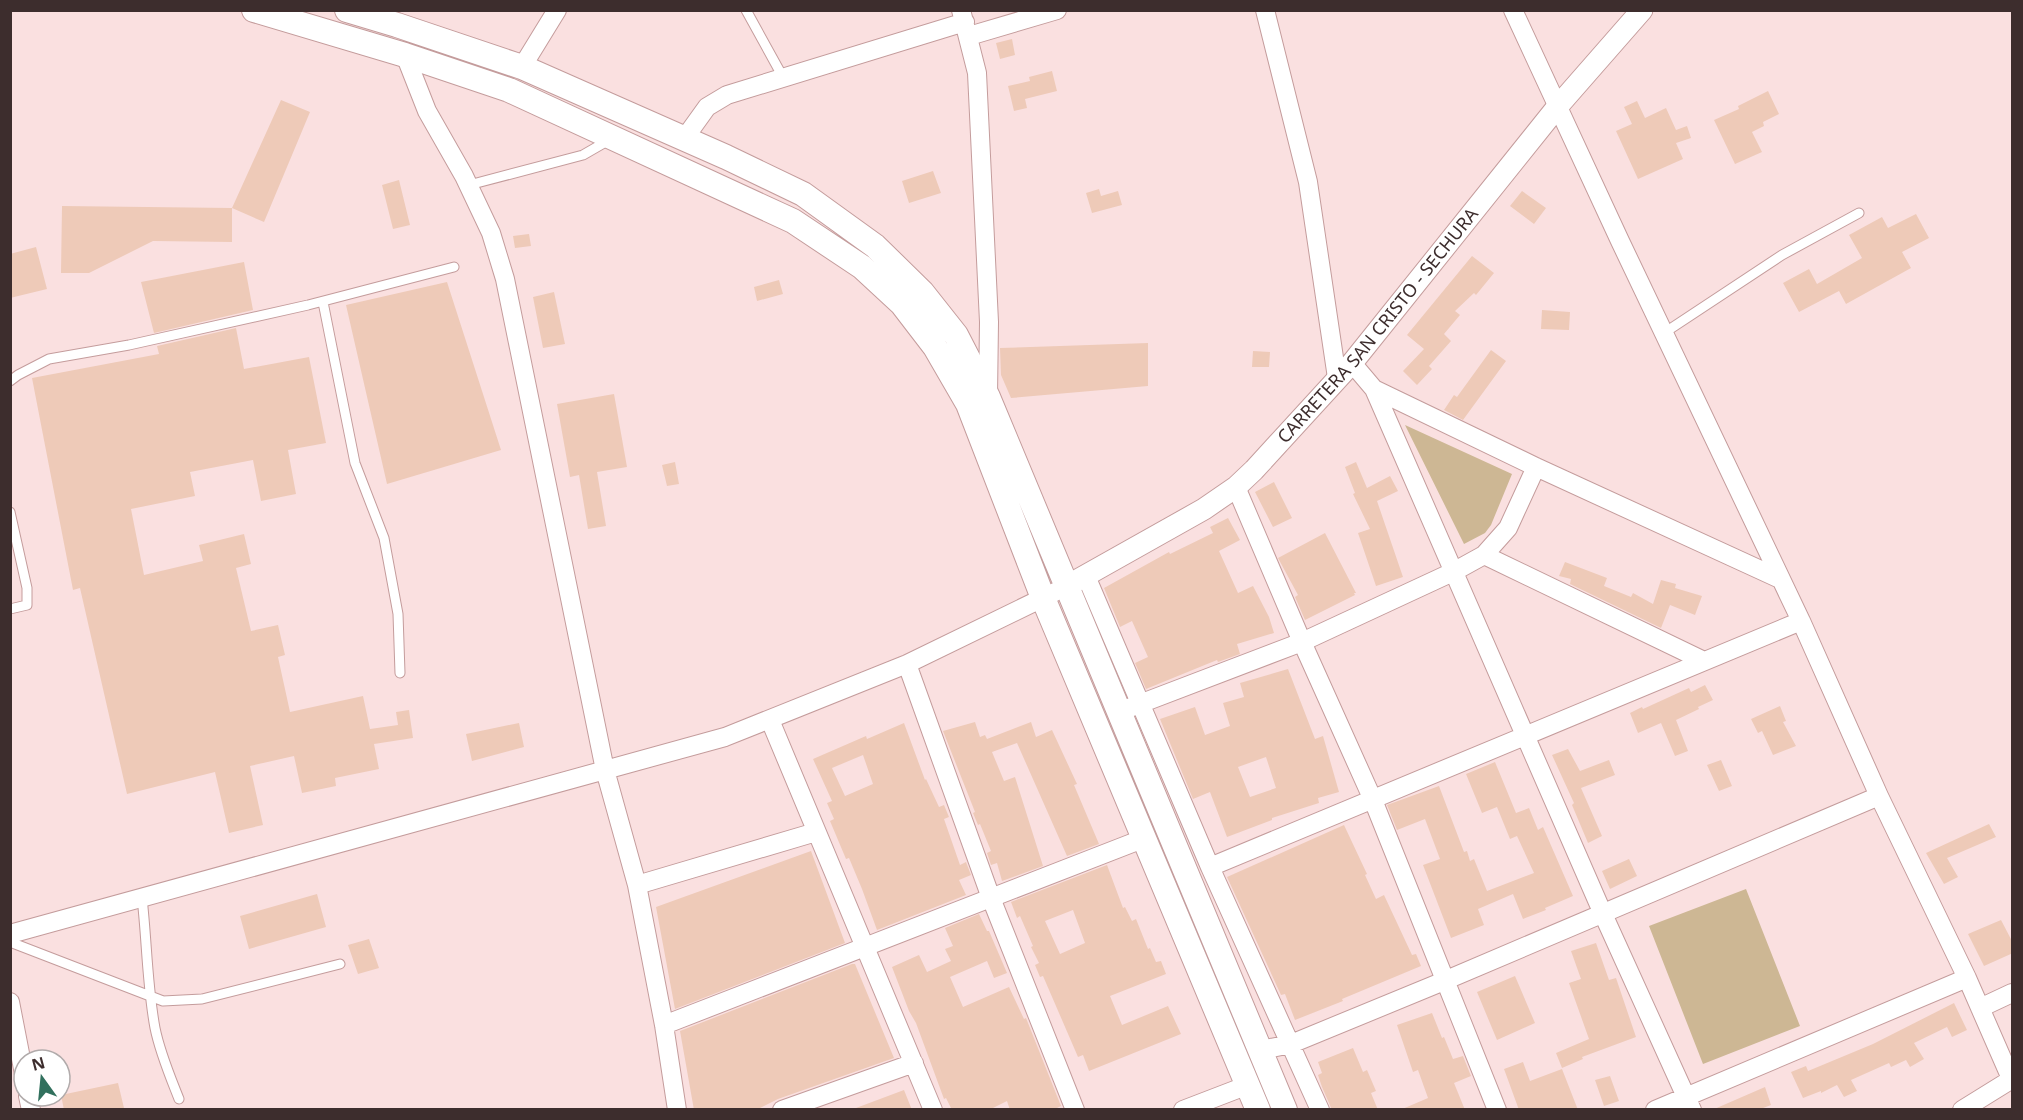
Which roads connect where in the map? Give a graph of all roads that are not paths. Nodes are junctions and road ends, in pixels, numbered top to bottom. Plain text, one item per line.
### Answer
1 (254, 10) edge
2 (347, 10) edge
3 (557, 10) edge
4 (746, 10) edge
5 (1057, 10) edge
6 (1265, 10) edge
7 (1514, 10) edge
8 (1642, 10) edge
9 (965, 23) edge
10 (405, 55) junction
11 (522, 67) junction
12 (783, 79) junction
13 (1558, 106) junction
14 (613, 138) junction
15 (684, 139) junction
16 (468, 184) junction
17 (1859, 213) dead end
18 (454, 267) dead end
19 (323, 302) junction
20 (1664, 333) junction
21 (1352, 363) junction
22 (1337, 378) junction
23 (10, 381) edge
24 (1374, 389) junction
25 (988, 397) junction
26 (1536, 467) junction
27 (1236, 487) junction
28 (10, 512) edge
29 (1484, 555) junction
30 (1455, 571) junction
31 (1780, 579) junction
32 (1076, 581) junction
33 (1043, 598) junction
34 (10, 609) edge
35 (1801, 621) junction
36 (1302, 642) junction
37 (1702, 660) junction
38 (907, 664) junction
39 (400, 673) dead end
40 (1130, 708) junction
41 (770, 720) junction
42 (1525, 734) junction
43 (605, 771) junction
44 (1879, 796) junction
45 (1373, 800) junction
46 (816, 832) junction
47 (1145, 838) junction
48 (1210, 867) junction
49 (637, 885) junction
50 (142, 898) junction
51 (991, 898) junction
52 (1603, 914) junction
53 (10, 934) edge
54 (10, 942) edge
55 (864, 947) junction
56 (340, 964) dead end
57 (1967, 978) junction
58 (1444, 981) junction
59 (2013, 993) edge
60 (150, 996) junction
61 (10, 1002) edge
62 (1980, 1008) junction
63 (664, 1025) junction
64 (1291, 1044) junction
65 (19, 1048) edge
66 (1262, 1050) junction
67 (914, 1063) junction
68 (2012, 1080) edge
69 (1248, 1085) junction
70 (180, 1099) dead end
71 (1689, 1103) edge
72 (677, 1110) edge
73 (782, 1110) edge
74 (933, 1110) edge
75 (1075, 1110) edge
76 (1183, 1110) edge
77 (1258, 1110) edge
78 (1285, 1110) edge
79 (1320, 1110) edge
80 (1497, 1110) edge
81 (1655, 1110) edge
82 (1962, 1110) edge

1 - 10 main road
2 - 11 main road
3 - 11 street
4 - 12 lane
5 - 9 street
6 - 22 street
7 - 13 street
8 - 13 street, CARRETERA SAN CRISTO - SECHURA
9 - 12 street
9 - 25 street
10 - 14 main road
10 - 16 street
11 - 15 main road
12 - 15 street
13 - 20 street
13 - 21 street, CARRETERA SAN CRISTO - SECHURA
14 - 16 lane
14 - 33 main road
15 - 25 main road
16 - 43 street
17 - 20 lane
18 - 19 lane
19 - 23 lane
19 - 39 lane
20 - 31 street
21 - 22 street, CARRETERA SAN CRISTO - SECHURA
21 - 24 street
22 - 27 street, CARRETERA SAN CRISTO - SECHURA
24 - 26 street
24 - 30 street
25 - 32 main road
26 - 29 street
26 - 31 street
27 - 32 street, CARRETERA SAN CRISTO - SECHURA
27 - 36 street
28 - 34 lane
29 - 30 street
29 - 37 street
30 - 36 street
30 - 42 street
31 - 35 street
32 - 33 street
32 - 40 main road
33 - 38 street
33 - 47 main road
35 - 37 street
35 - 44 street
36 - 40 street
36 - 45 street
37 - 42 street
38 - 41 street
38 - 51 street
40 - 48 street
40 - 66 main road
41 - 43 street
41 - 46 street
42 - 45 street
42 - 52 street
43 - 49 street
43 - 50 street
44 - 52 street
44 - 57 street
45 - 48 street
45 - 58 street
46 - 49 street
46 - 55 street
47 - 51 street
47 - 69 main road
48 - 64 street
49 - 63 street
50 - 53 street
50 - 60 lane
51 - 55 street
51 - 75 street
52 - 58 street
52 - 71 street
54 - 60 lane
55 - 63 street
55 - 67 street
56 - 60 lane
57 - 62 street
57 - 71 street
58 - 64 street
58 - 80 street
59 - 62 street
60 - 70 lane
61 - 65 street
62 - 68 street
63 - 72 street
64 - 66 street
64 - 79 street
66 - 78 main road
67 - 73 street
67 - 74 street
68 - 82 street
69 - 76 street
69 - 77 main road
71 - 81 street

